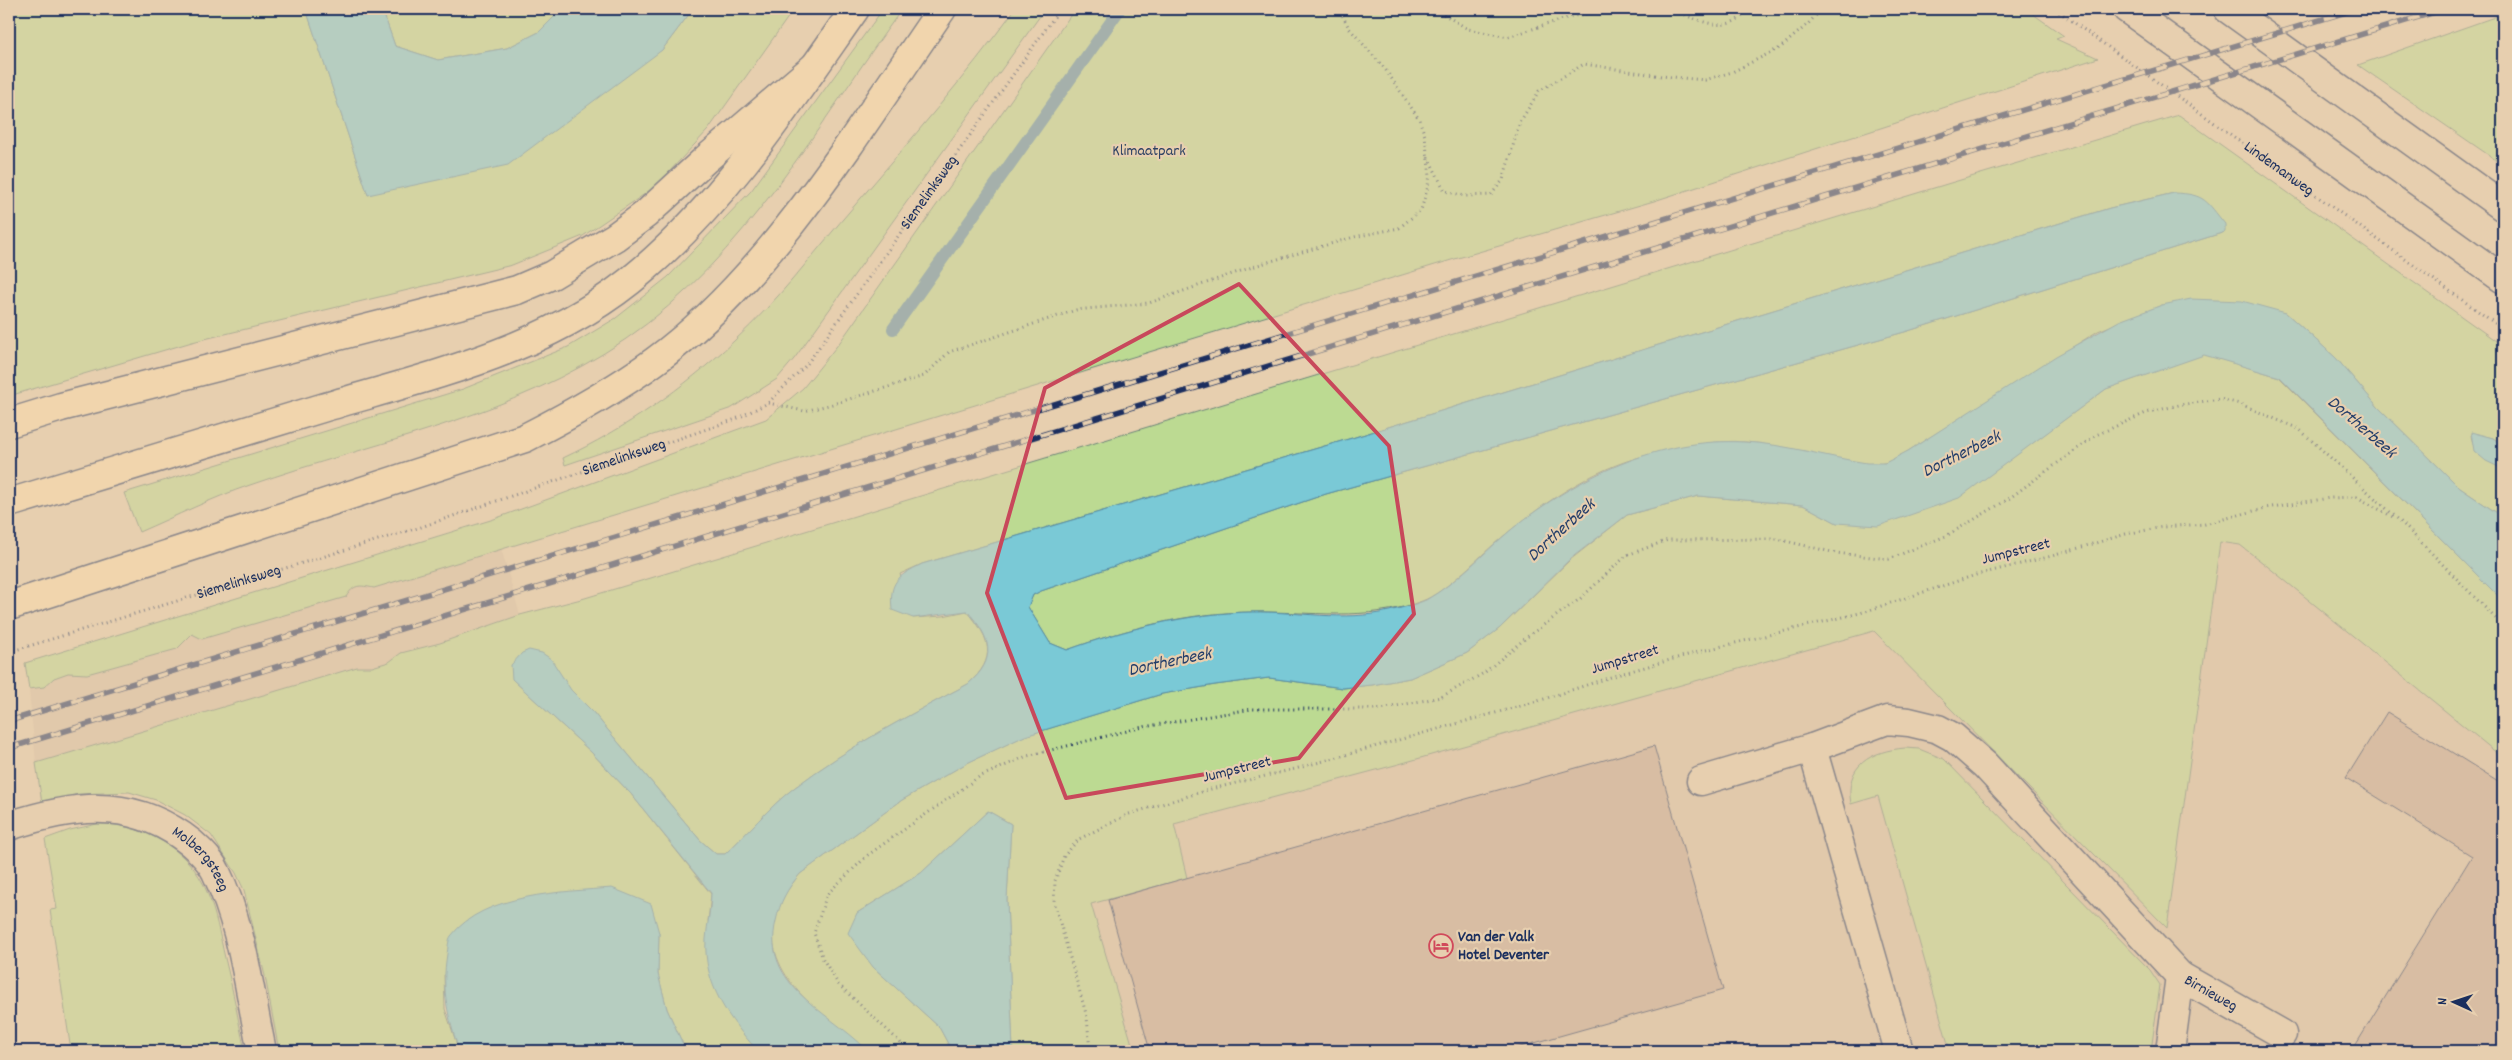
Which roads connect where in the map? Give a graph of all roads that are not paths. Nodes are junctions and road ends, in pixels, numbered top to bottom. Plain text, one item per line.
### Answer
1 (855, 9) edge
2 (942, 9) edge
3 (2127, 9) edge
4 (2228, 9) edge
5 (814, 67) junction
6 (2503, 207) edge
7 (2503, 279) edge
8 (9, 423) edge
9 (9, 504) edge
10 (9, 606) edge
11 (1812, 748) junction
12 (1701, 781) dead end
13 (12, 825) edge
14 (2180, 976) junction
15 (2282, 1034) dead end
16 (262, 1051) edge
17 (1900, 1051) edge
18 (2170, 1051) edge

1 - 5 main road
2 - 10 main road
3 - 7 street
4 - 6 street
5 - 8 main road
5 - 9 main road
11 - 12 street
11 - 14 street
11 - 17 street
13 - 16 street, Molbergsteeg
14 - 15 street, Birnieweg
14 - 18 street, Birnieweg

